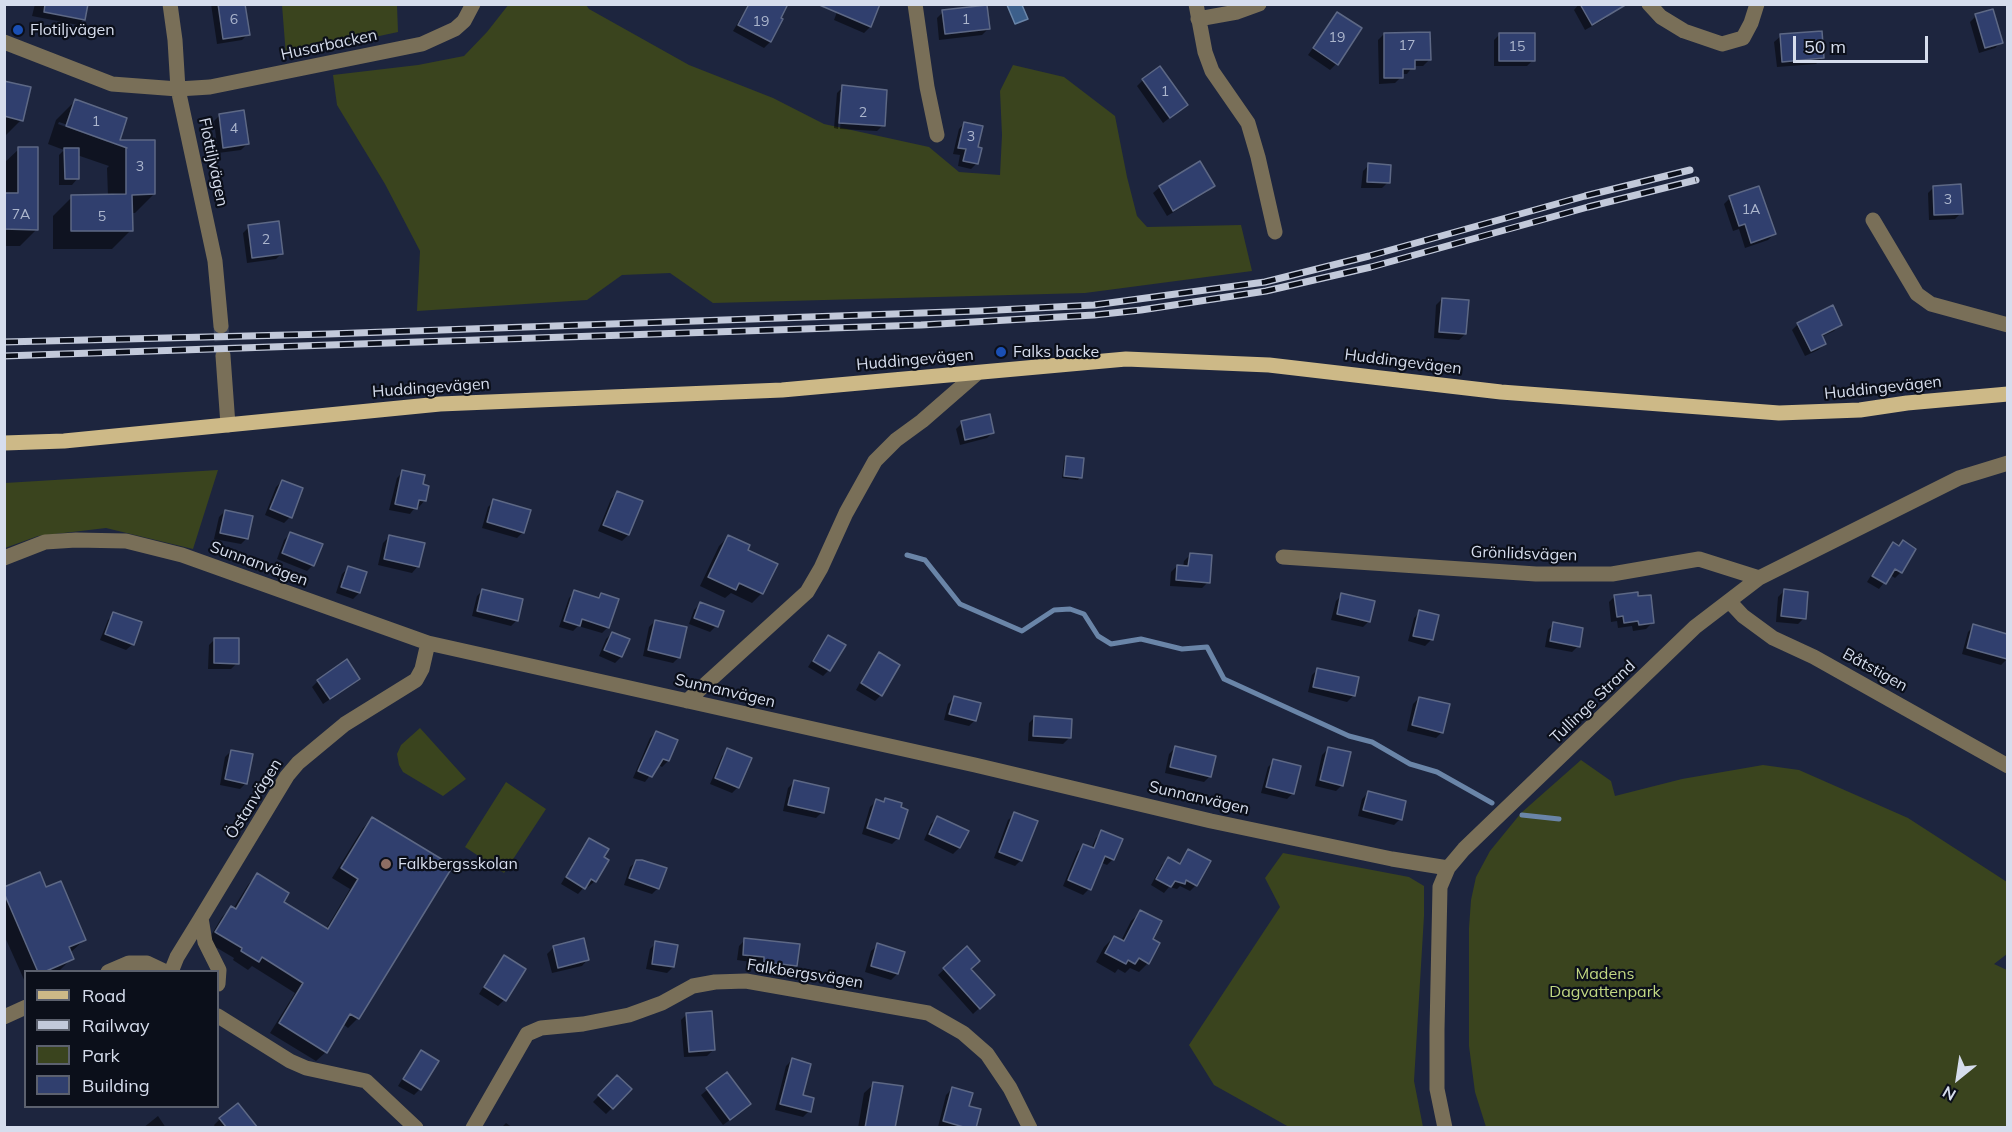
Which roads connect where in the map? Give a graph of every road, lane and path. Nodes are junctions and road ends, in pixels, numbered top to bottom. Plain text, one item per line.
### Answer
1 (170, 4) edge
2 (473, 4) edge
3 (915, 4) edge
4 (1259, 4) edge
5 (1649, 4) edge
6 (1757, 4) edge
7 (1197, 12) edge
8 (4, 42) edge
9 (178, 89) junction
10 (937, 135) dead end
11 (1873, 220) dead end
12 (1275, 232) dead end
13 (2007, 325) edge
14 (221, 326) tunnel mouth
15 (223, 356) tunnel mouth
16 (976, 374) junction
17 (2007, 394) edge
18 (228, 425) junction
19 (4, 442) edge
20 (2007, 463) edge
21 (1283, 557) dead end
22 (4, 558) edge
23 (1759, 578) junction
24 (1729, 601) junction
25 (428, 643) junction
26 (687, 701) junction
27 (2007, 766) edge
28 (1448, 868) junction
29 (201, 918) junction
30 (113, 970) edge
31 (162, 970) edge
32 (172, 970) edge
33 (219, 970) edge
34 (24, 1008) edge
35 (4, 1017) edge
36 (219, 1017) edge
37 (416, 1128) edge
38 (473, 1128) edge
39 (1030, 1128) edge
40 (1445, 1128) edge

1 - 9 street, Flottiljvägen
2 - 9 street, Husarbacken
3 - 10 street
4 - 7 street
5 - 6 street
7 - 12 street
8 - 9 street, Husarbacken
9 - 14 street, Flottiljvägen
11 - 13 street
15 - 18 street
16 - 17 main road, Huddingevägen
16 - 18 main road, Huddingevägen
16 - 26 street
18 - 19 main road, Huddingevägen
20 - 23 street, Tullinge Strand
21 - 23 street, Grönlidsvägen
22 - 25 street, Sunnanvägen
23 - 24 street, Tullinge Strand
24 - 27 street, Båtstigen
24 - 28 street, Tullinge Strand
25 - 26 street, Sunnanvägen
25 - 29 street, Östanvägen
26 - 28 street, Sunnanvägen
28 - 40 street, Tullinge Strand
29 - 32 street, Östanvägen
29 - 33 street
30 - 31 street
34 - 35 street
36 - 37 street
38 - 39 street, Falkbergsvägen

